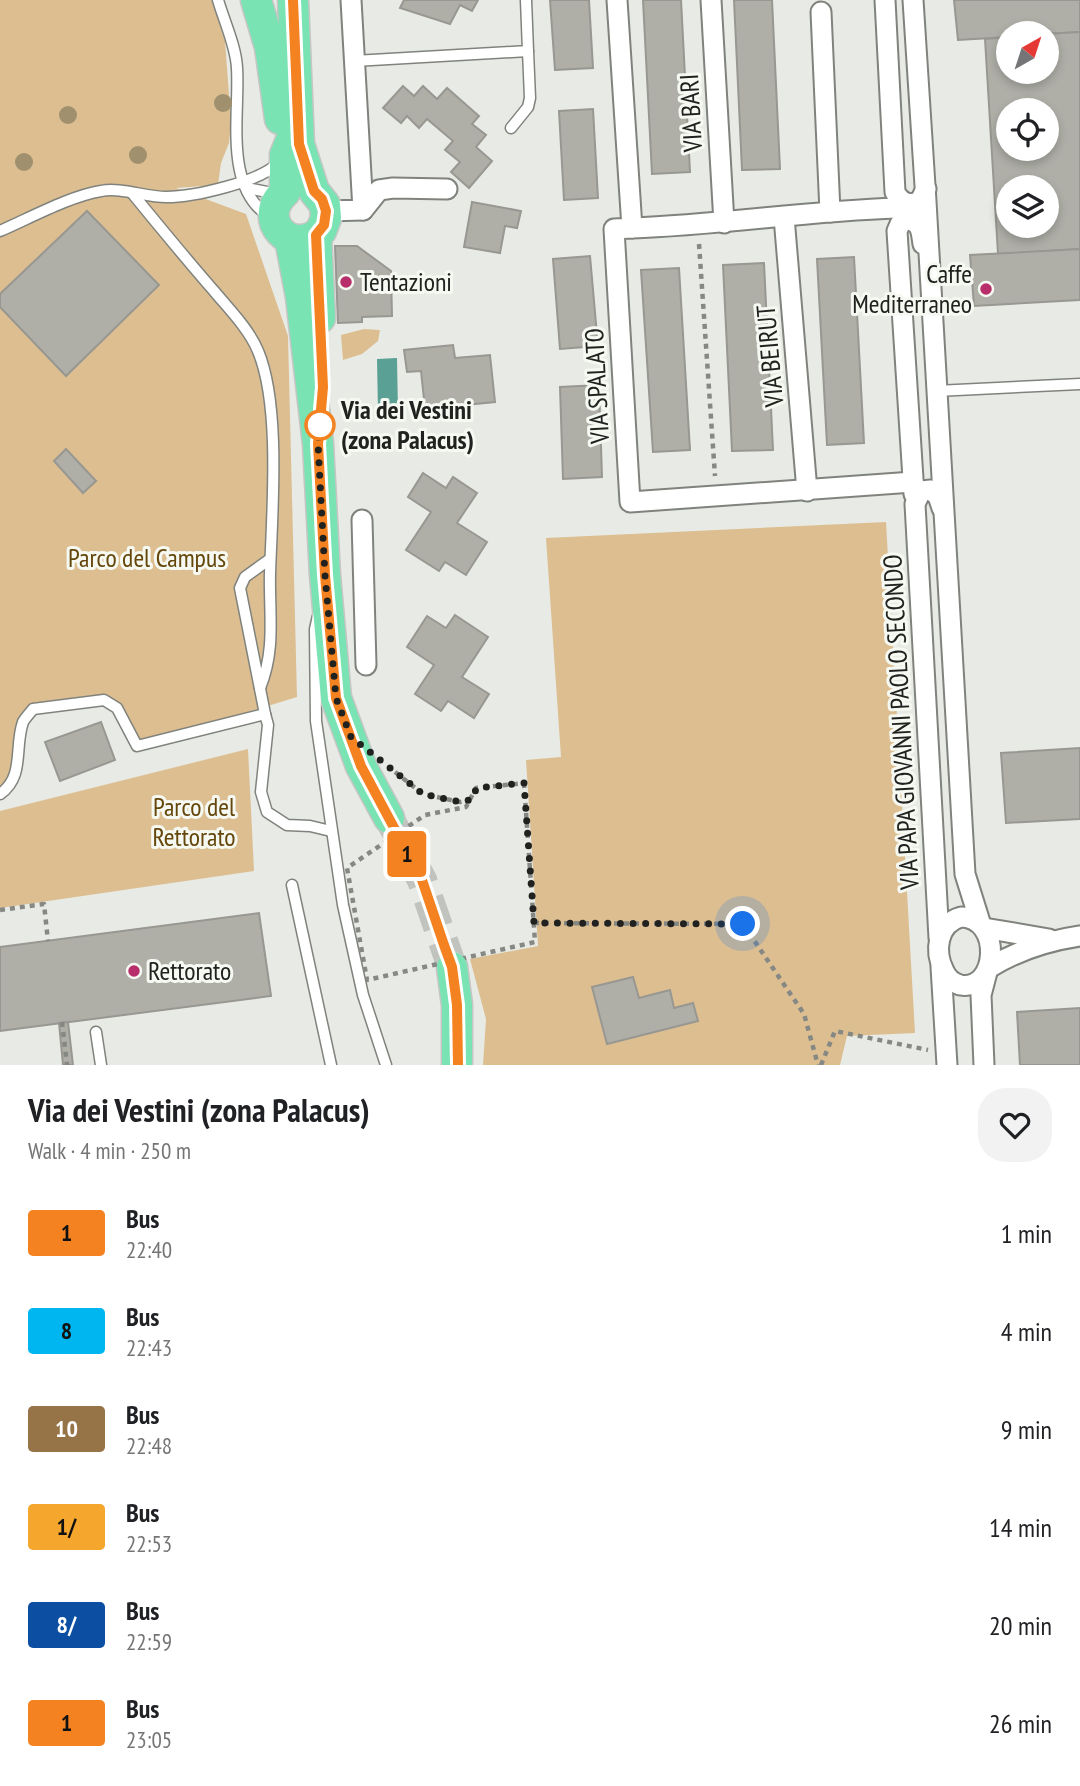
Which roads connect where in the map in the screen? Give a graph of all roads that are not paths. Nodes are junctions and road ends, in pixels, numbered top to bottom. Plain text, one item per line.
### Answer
1 (218, 0) edge
2 (256, 0) edge
3 (292, 0) edge
4 (351, 0) edge
5 (526, 0) edge
6 (617, 0) edge
7 (711, 0) edge
8 (884, 0) edge
9 (913, 0) edge
10 (821, 12) dead end
11 (528, 51) junction
12 (354, 61) junction
13 (298, 123) junction
14 (511, 128) dead end
15 (285, 155) junction
16 (245, 184) junction
17 (447, 189) dead end
18 (926, 189) junction
19 (132, 193) junction
20 (895, 200) junction
21 (363, 210) junction
22 (298, 212) junction
23 (830, 212) junction
24 (785, 217) junction
25 (724, 223) junction
26 (632, 228) junction
27 (0, 231) edge
28 (897, 231) junction
29 (934, 304) junction
30 (1080, 384) edge
31 (907, 387) junction
32 (937, 398) junction
33 (913, 482) junction
34 (807, 491) junction
35 (915, 504) junction
36 (942, 509) junction
37 (362, 520) dead end
38 (270, 559) junction
39 (326, 591) junction
40 (363, 595) junction
41 (366, 665) dead end
42 (260, 688) junction
43 (265, 714) junction
44 (0, 794) edge
45 (388, 818) tunnel mouth
46 (331, 831) junction
47 (292, 885) dead end
48 (971, 899) junction
49 (982, 925) junction
50 (1018, 934) junction
51 (1080, 936) edge
52 (939, 938) junction
53 (1052, 940) junction
54 (940, 962) junction
55 (452, 967) tunnel mouth
56 (988, 969) junction
57 (96, 1032) dead end
58 (946, 1060) edge
59 (101, 1065) edge
60 (331, 1065) edge
61 (386, 1065) edge
62 (457, 1065) edge
63 (984, 1065) edge

1 - 16 lane
2 - 15 main road
3 - 13 main road
4 - 12 street
5 - 11 lane
6 - 26 street
7 - 25 street, VIA BARI
8 - 20 street, VIA PAPA GIOVANNI PAOLO SECONDO
9 - 18 street, VIA PAPA GIOVANNI PAOLO SECONDO
10 - 23 street
11 - 12 lane
11 - 14 lane
12 - 21 street
13 - 15 main road
13 - 22 main road
15 - 16 lane
15 - 22 main road
16 - 19 lane
16 - 22 lane
16 - 22 lane
17 - 21 street
18 - 20 street
18 - 29 street, VIA PAPA GIOVANNI PAOLO SECONDO
19 - 27 lane
19 - 38 lane
20 - 23 street
20 - 28 street, VIA PAPA GIOVANNI PAOLO SECONDO
21 - 22 street
22 - 39 main road
23 - 24 street
24 - 25 street
24 - 34 street, VIA BEIRUT
25 - 26 street
26 - 34 street, VIA SPALATO
28 - 29 street, VIA PAPA GIOVANNI PAOLO SECONDO
28 - 31 street, VIA PAPA GIOVANNI PAOLO SECONDO
29 - 32 street, VIA PAPA GIOVANNI PAOLO SECONDO
30 - 32 lane
31 - 32 street
31 - 33 street, VIA PAPA GIOVANNI PAOLO SECONDO
32 - 36 street, VIA PAPA GIOVANNI PAOLO SECONDO
33 - 34 street, VIA SPALATO
33 - 35 street, VIA PAPA GIOVANNI PAOLO SECONDO
35 - 36 street
35 - 52 street, VIA PAPA GIOVANNI PAOLO SECONDO
36 - 48 street, VIA PAPA GIOVANNI PAOLO SECONDO
37 - 40 street
38 - 42 lane
38 - 42 lane
39 - 40 street
39 - 45 main road
39 - 46 lane
40 - 41 street
42 - 43 lane
43 - 44 lane
43 - 46 lane
46 - 61 lane
47 - 60 lane
48 - 49 street, VIA PAPA GIOVANNI PAOLO SECONDO
48 - 50 street
49 - 50 street
49 - 52 street
49 - 56 street, VIA PAPA GIOVANNI PAOLO SECONDO
50 - 53 street
51 - 53 street
52 - 54 street, VIA PAPA GIOVANNI PAOLO SECONDO
53 - 56 street
54 - 56 street
54 - 58 street, VIA PAPA GIOVANNI PAOLO SECONDO
55 - 62 main road
56 - 63 street, VIA PAPA GIOVANNI PAOLO SECONDO
57 - 59 lane

